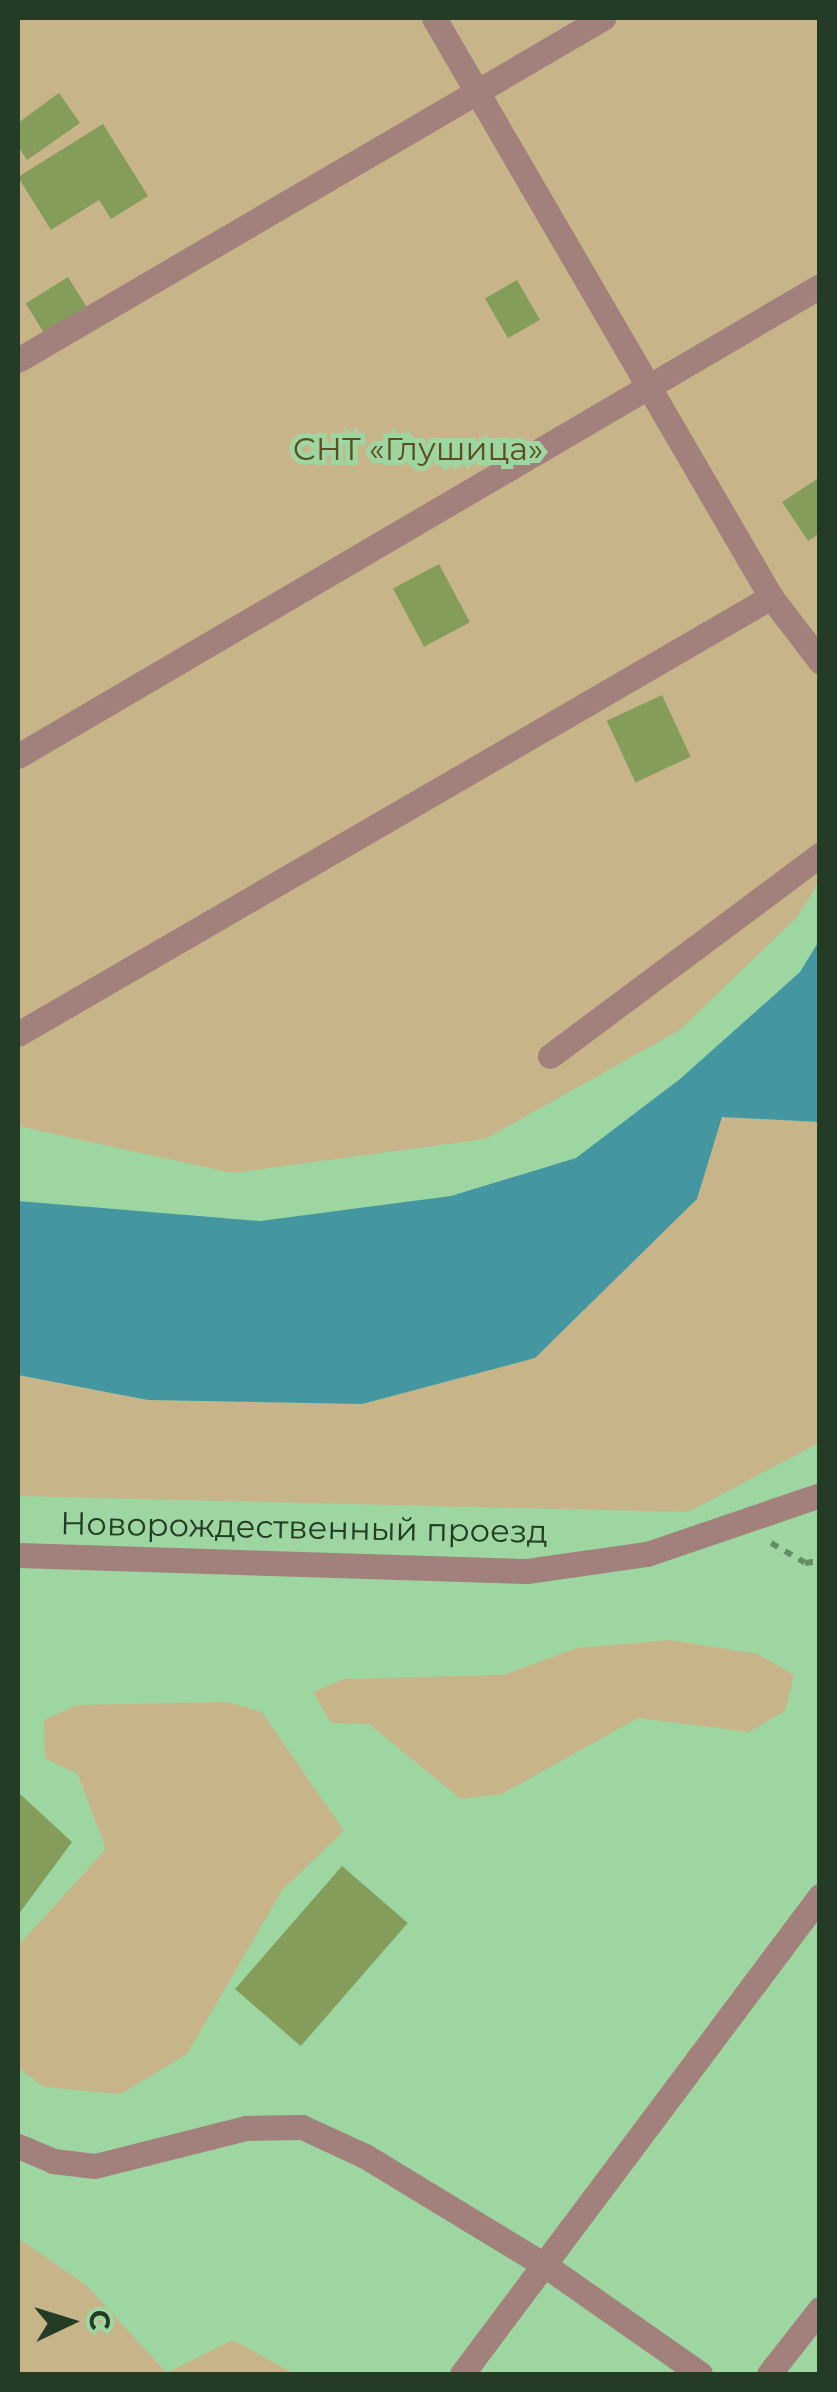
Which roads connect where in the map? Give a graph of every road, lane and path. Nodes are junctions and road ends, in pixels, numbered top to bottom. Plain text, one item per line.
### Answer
1 (434, 18) edge
2 (602, 18) edge
3 (477, 94) junction
4 (820, 286) edge
5 (18, 360) edge
6 (651, 382) junction
7 (771, 597) junction
8 (820, 661) edge
9 (18, 756) edge
10 (820, 854) edge
11 (18, 1034) edge
12 (550, 1056) dead end
13 (820, 1495) edge
14 (760, 1519) junction
15 (18, 1555) edge
16 (820, 1560) edge
17 (820, 1896) edge
18 (18, 2146) edge
19 (546, 2266) junction
20 (820, 2309) edge
21 (462, 2374) edge
22 (700, 2374) edge
23 (769, 2374) edge

1 - 3 street
2 - 3 street
3 - 5 street
3 - 6 street
4 - 6 street
6 - 7 street
6 - 9 street
7 - 8 street
7 - 11 street
10 - 12 street
13 - 14 street, Новорождественный проезд
14 - 15 street, Новорождественный проезд
14 - 16 path
17 - 19 street
18 - 19 street
19 - 21 street
19 - 22 street
20 - 23 street

